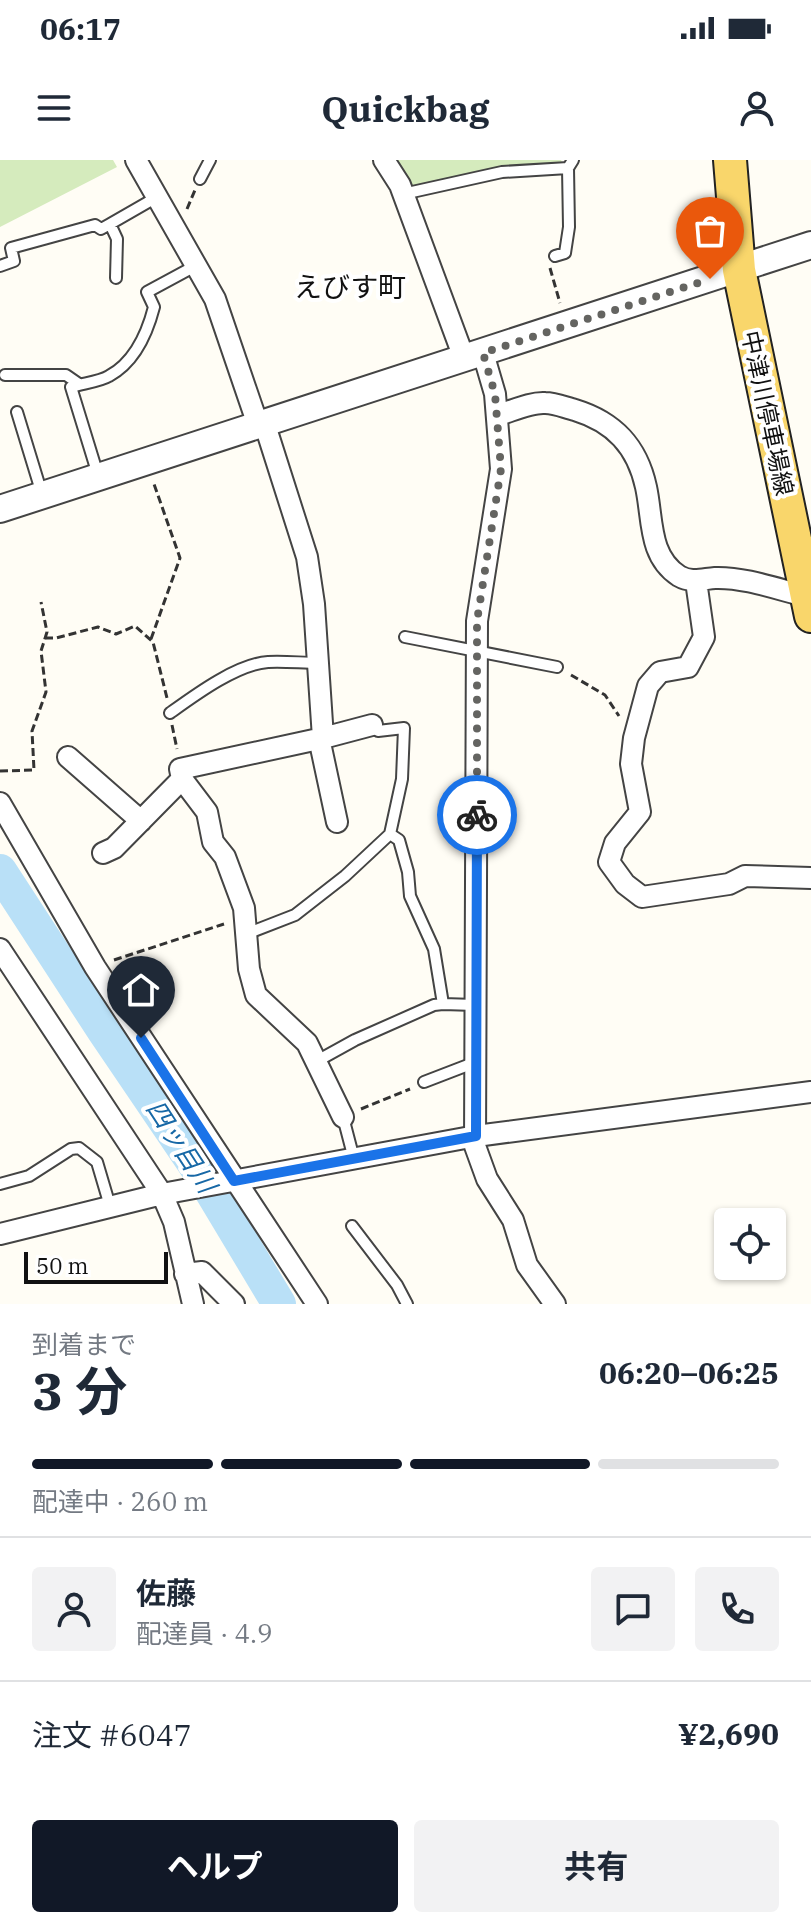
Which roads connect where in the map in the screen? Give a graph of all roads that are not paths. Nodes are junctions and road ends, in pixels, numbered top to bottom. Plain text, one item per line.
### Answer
1 (136, 160) edge
2 (210, 160) edge
3 (384, 160) edge
4 (730, 160) edge
5 (571, 164) edge
6 (200, 179) road end
7 (403, 194) junction
8 (157, 197) junction
9 (110, 224) junction
10 (811, 245) edge
11 (555, 256) road end
12 (197, 265) junction
13 (0, 266) edge
14 (739, 270) junction
15 (116, 278) dead end
16 (474, 356) junction
17 (5, 375) dead end
18 (79, 384) junction
19 (17, 412) dead end
20 (498, 415) junction
21 (261, 424) junction
22 (98, 477) junction
23 (43, 495) junction
24 (0, 509) edge
25 (802, 532) edge
26 (696, 581) junction
27 (808, 606) edge
28 (405, 637) dead end
29 (477, 652) junction
30 (318, 663) junction
31 (557, 667) road end
32 (170, 713) road end
33 (372, 725) joint
34 (321, 738) junction
35 (68, 757) dead end
36 (181, 774) junction
37 (0, 803) edge
38 (141, 821) junction
39 (337, 822) dead end
40 (390, 834) junction
41 (103, 853) dead end
42 (811, 878) edge
43 (246, 925) junction
44 (0, 949) edge
45 (443, 1004) junction
46 (475, 1005) junction
47 (317, 1061) junction
48 (476, 1062) junction
49 (424, 1082) road end
50 (811, 1092) edge
51 (343, 1117) joint
52 (476, 1136) junction
53 (354, 1159) junction
54 (234, 1181) junction
55 (0, 1184) edge
56 (162, 1194) junction
57 (110, 1206) junction
58 (352, 1226) dead end
59 (0, 1234) edge
60 (185, 1274) junction
61 (193, 1304) edge
62 (234, 1304) edge
63 (317, 1304) edge
64 (407, 1304) edge
65 (555, 1304) edge

1 - 8 street
2 - 6 lane
3 - 7 street
4 - 14 main road, 中津川停車場線
5 - 7 lane
5 - 11 lane
7 - 16 street
8 - 9 lane
8 - 12 street
9 - 13 lane
9 - 15 lane
10 - 14 street
12 - 18 lane
12 - 21 street
14 - 16 street
14 - 25 main road, 中津川停車場線
16 - 20 street
16 - 21 street
17 - 18 lane
18 - 22 lane
19 - 23 lane
20 - 26 street
20 - 29 street
21 - 22 street
21 - 30 street
22 - 23 street
23 - 24 street
25 - 27 main road, 中津川停車場線
26 - 27 street
26 - 42 street
28 - 29 lane
29 - 31 lane
29 - 46 street
30 - 32 lane
30 - 34 street
33 - 34 street
33 - 40 lane
34 - 36 street
34 - 39 street
35 - 38 street
36 - 38 street
36 - 43 street
37 - 54 street
38 - 41 street
40 - 43 lane
40 - 45 lane
43 - 47 street
44 - 56 street
45 - 46 lane
45 - 47 lane
46 - 48 street
47 - 51 street
48 - 49 lane
48 - 52 street
50 - 52 street
51 - 53 lane
52 - 53 street
52 - 65 street
53 - 54 street
54 - 56 street
54 - 63 street
55 - 57 lane
56 - 57 street
56 - 60 street
57 - 59 street
58 - 64 lane
60 - 61 street
60 - 62 street

